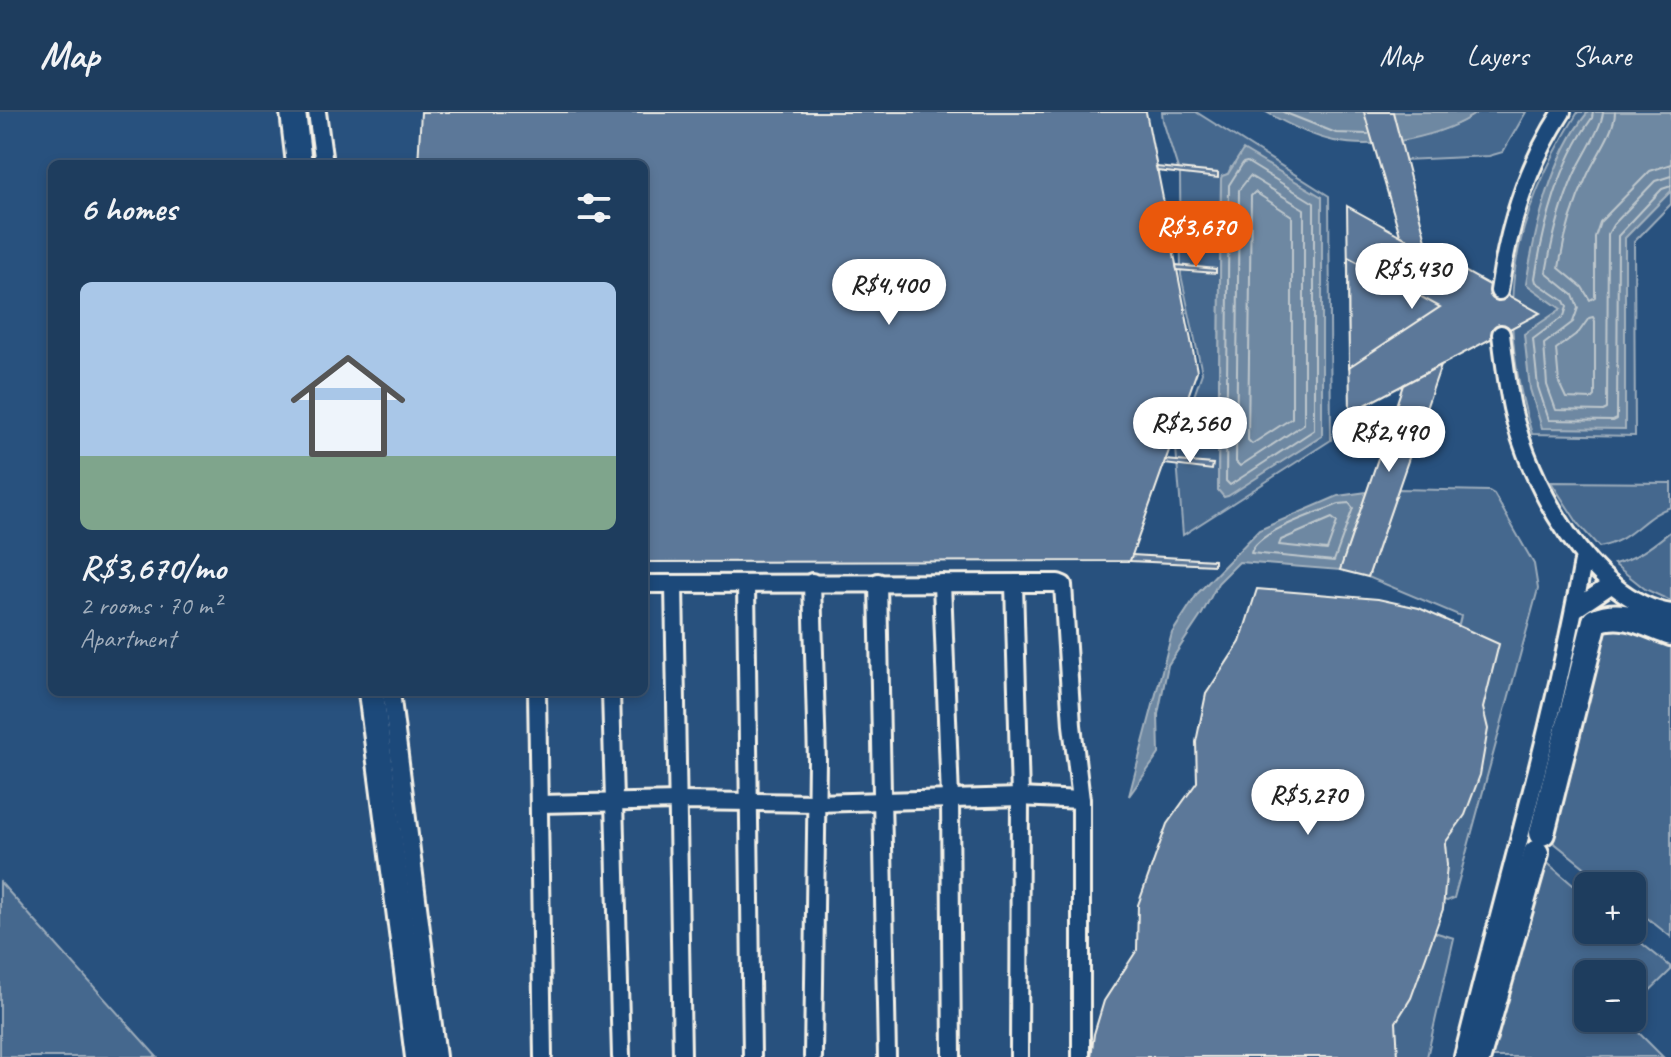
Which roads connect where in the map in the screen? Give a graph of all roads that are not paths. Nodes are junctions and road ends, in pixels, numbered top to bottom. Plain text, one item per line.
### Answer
1 (293, 112) edge
2 (317, 112) edge
3 (1562, 112) edge
4 (299, 160) edge
5 (323, 160) edge
6 (1499, 291) dead end
7 (1501, 334) dead end
8 (1584, 556) junction
9 (812, 582) junction
10 (878, 582) junction
11 (942, 583) junction
12 (648, 584) edge
13 (674, 584) junction
14 (746, 584) junction
15 (1014, 584) junction
16 (1612, 584) junction
17 (1575, 609) junction
18 (1671, 613) edge
19 (1671, 633) edge
20 (372, 696) edge
21 (392, 696) edge
22 (537, 696) edge
23 (611, 696) edge
24 (1020, 797) junction
25 (950, 799) junction
26 (1081, 800) junction
27 (679, 801) junction
28 (750, 801) junction
29 (883, 802) junction
30 (616, 803) junction
31 (816, 803) junction
32 (539, 804) junction
33 (418, 1057) edge
34 (437, 1057) edge
35 (543, 1057) edge
36 (621, 1057) edge
37 (682, 1057) edge
38 (752, 1057) edge
39 (813, 1057) edge
40 (887, 1057) edge
41 (952, 1057) edge
42 (1019, 1057) edge
43 (1081, 1057) edge
44 (1463, 1057) edge
45 (1478, 1057) edge

1 - 4 street
2 - 5 lane
3 - 6 lane
7 - 8 lane
8 - 16 lane
8 - 17 lane
9 - 10 lane
9 - 14 lane
9 - 31 lane
10 - 11 lane
10 - 29 lane
11 - 15 lane
11 - 25 lane
12 - 13 lane
13 - 14 lane
13 - 27 lane
14 - 28 lane
15 - 24 lane
15 - 26 lane
16 - 17 lane
16 - 18 lane
17 - 44 lane
19 - 45 street
20 - 33 street
21 - 34 lane
22 - 32 lane
23 - 30 lane
24 - 25 lane
24 - 26 lane
24 - 42 lane
25 - 29 lane
25 - 41 lane
26 - 43 lane
27 - 28 lane
27 - 30 lane
27 - 37 lane
28 - 31 lane
28 - 38 lane
29 - 31 lane
29 - 40 lane
30 - 32 lane
30 - 36 lane
31 - 39 lane
32 - 35 lane

